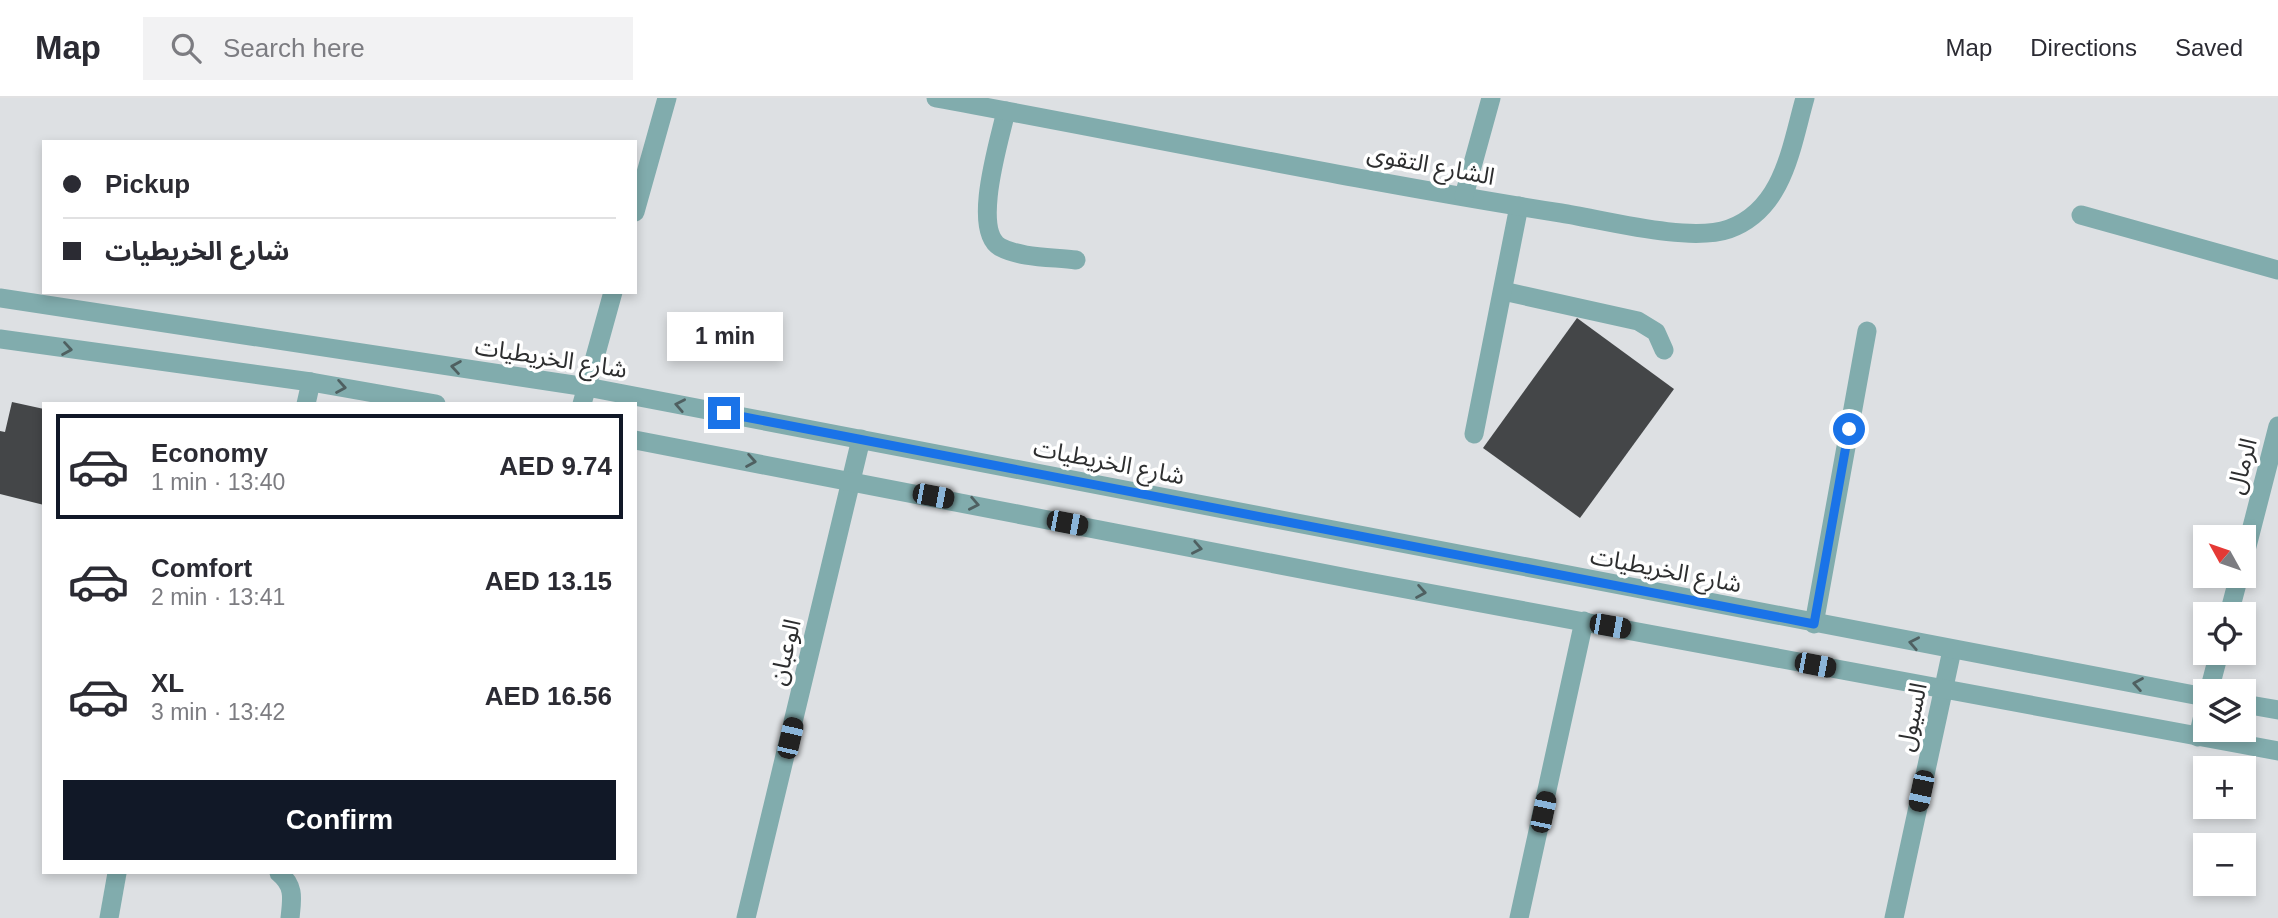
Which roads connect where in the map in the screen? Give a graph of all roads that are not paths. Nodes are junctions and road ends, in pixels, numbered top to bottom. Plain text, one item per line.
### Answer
1 (667, 98) edge
2 (936, 98) edge
3 (1491, 98) edge
4 (1805, 98) edge
5 (970, 101) edge
6 (1006, 111) junction
7 (1464, 196) junction
8 (637, 205) edge
9 (1519, 206) junction
10 (2081, 215) dead end
11 (1076, 260) dead end
12 (2278, 270) edge
13 (1503, 291) junction
14 (612, 294) edge
15 (0, 298) edge
16 (1867, 331) dead end
17 (0, 339) edge
18 (1664, 350) dead end
19 (311, 382) junction
20 (585, 396) edge
21 (306, 402) edge
22 (425, 402) edge
23 (624, 402) edge
24 (637, 404) edge
25 (2278, 426) edge
26 (1474, 434) dead end
27 (861, 439) junction
28 (637, 440) edge
29 (852, 480) junction
30 (2252, 525) edge
31 (1584, 621) junction
32 (1814, 624) junction
33 (1952, 650) junction
34 (1944, 689) junction
35 (2193, 695) edge
36 (2256, 706) edge
37 (2278, 710) edge
38 (2193, 736) edge
39 (2227, 742) edge
40 (2278, 751) edge
41 (117, 874) edge
42 (280, 874) edge
43 (109, 918) edge
44 (290, 918) edge
45 (746, 918) edge
46 (1519, 918) edge
47 (1894, 918) edge

1 - 8 street
2 - 5 street, الشارع التقوى
3 - 7 street
4 - 9 street, الشارع التقوى
5 - 6 street, الشارع التقوى
6 - 7 street, الشارع التقوى
6 - 11 street
7 - 9 street, الشارع التقوى
9 - 13 street
10 - 12 street
13 - 18 street
13 - 26 street
14 - 20 street
20 -> 15 street, شارع الخريطيات
16 - 32 street
17 -> 19 street
19 - 21 street
19 -> 22 street
23 -> 20 street, شارع الخريطيات
27 -> 24 street, شارع الخريطيات
25 - 30 street, الرمال
27 - 29 street, الوعبان
27 - 32 street, شارع الخريطيات
28 -> 29 street
29 -> 31 street
29 - 45 street, الوعبان
31 - 34 street
31 - 46 street
33 -> 32 street, شارع الخريطيات
33 - 34 street, السيول
35 -> 33 street, شارع الخريطيات
34 - 38 street
34 - 47 street, السيول
36 - 37 street
39 - 40 street
41 - 43 street
42 - 44 street

